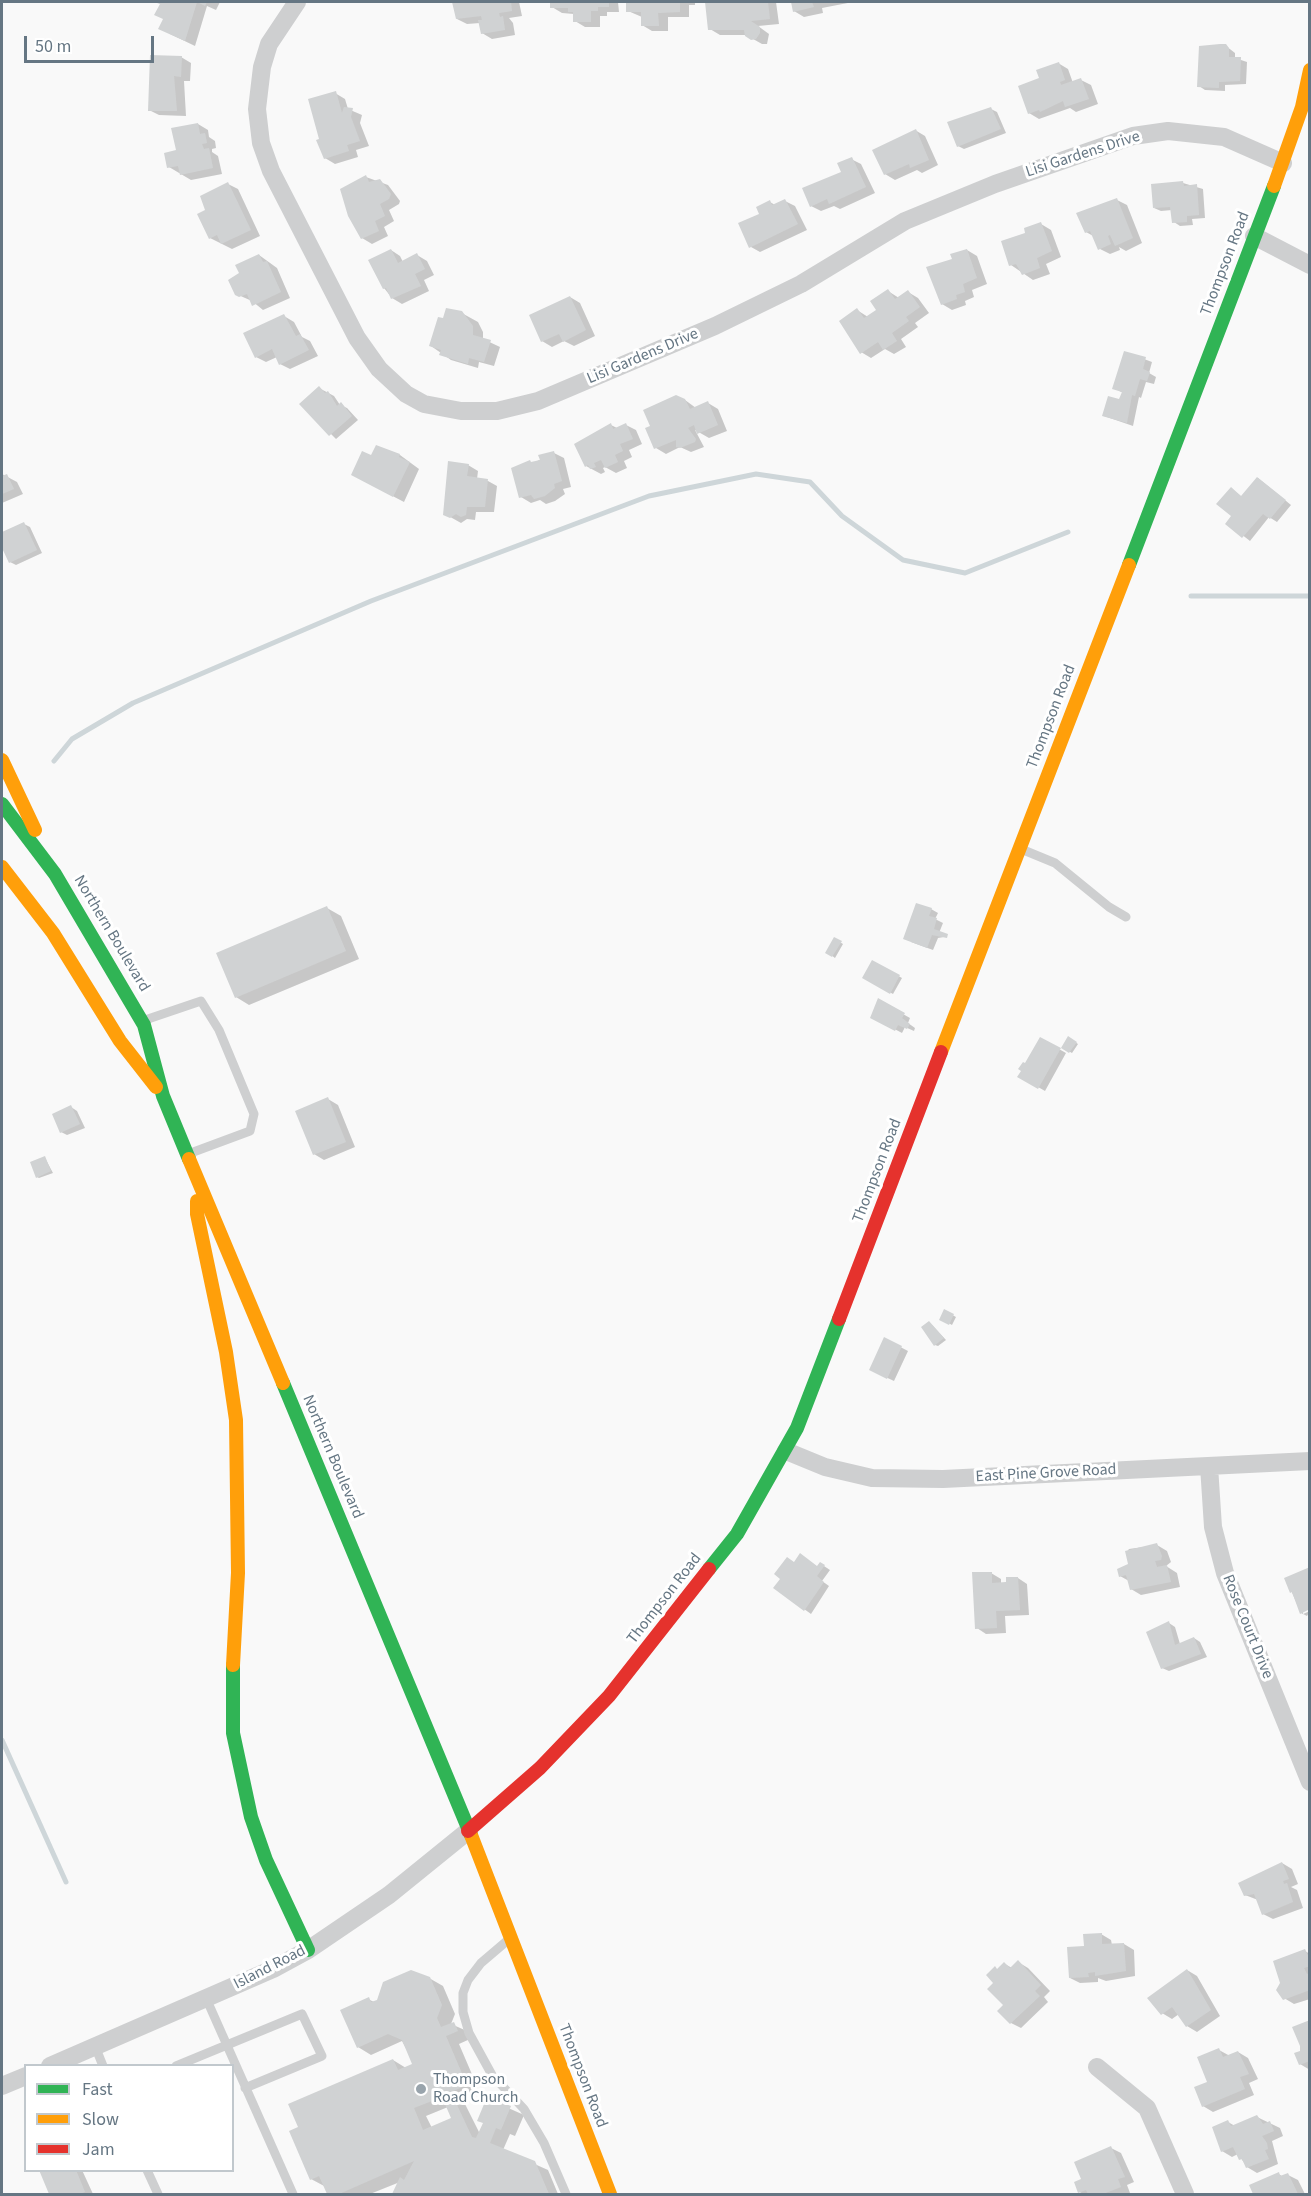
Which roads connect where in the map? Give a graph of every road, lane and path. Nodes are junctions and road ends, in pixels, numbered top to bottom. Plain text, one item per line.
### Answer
1 (297, 2) edge
2 (1310, 70) edge
3 (1282, 163) junction
4 (1254, 236) junction
5 (1310, 265) edge
6 (2, 760) edge
7 (2, 804) edge
8 (1019, 849) junction
9 (2, 867) edge
10 (55, 874) junction
11 (1126, 917) dead end
12 (142, 1021) junction
13 (163, 1096) junction
14 (187, 1155) junction
15 (198, 1180) junction
16 (786, 1451) junction
17 (1310, 1461) edge
18 (1209, 1466) junction
19 (1310, 1782) edge
20 (468, 1831) junction
21 (510, 1938) junction
22 (308, 1950) junction
23 (206, 1998) junction
24 (226, 2044) junction
25 (95, 2046) junction
26 (54, 2064) edge
27 (102, 2064) edge
28 (181, 2064) edge
29 (1097, 2067) dead end
30 (24, 2077) edge
31 (2, 2086) edge
32 (245, 2088) junction
33 (148, 2172) edge
34 (158, 2194) edge
35 (293, 2194) edge
36 (566, 2194) edge
37 (610, 2194) edge
38 (1185, 2194) edge

1 - 3 street, Lisi Gardens Drive
2 - 3 street, Thompson Road
3 - 4 street, Thompson Road
4 - 5 street
4 - 8 street, Thompson Road
6 - 10 street
7 - 10 street, Northern Boulevard
8 - 11 lane
8 - 16 street, Thompson Road
9 - 13 street, Northern Boulevard
10 - 12 street, Northern Boulevard
12 - 13 street, Northern Boulevard
12 - 14 lane
13 - 14 street, Northern Boulevard
14 - 15 street, Northern Boulevard
15 - 20 street, Northern Boulevard
15 - 22 street
16 - 18 street, East Pine Grove Road
16 - 20 street, Thompson Road
17 - 18 street, East Pine Grove Road
18 - 19 street, Rose Court Drive
20 - 21 street, Thompson Road
20 - 22 street, Island Road
21 - 36 lane
21 - 37 street, Thompson Road
22 - 23 street, Island Road
23 - 24 lane
23 - 25 street, Island Road
24 - 28 lane
24 - 32 lane
24 - 32 lane
25 - 26 street, Island Road
25 - 27 lane
29 - 38 street
30 - 31 street
32 - 35 lane
33 - 34 lane

